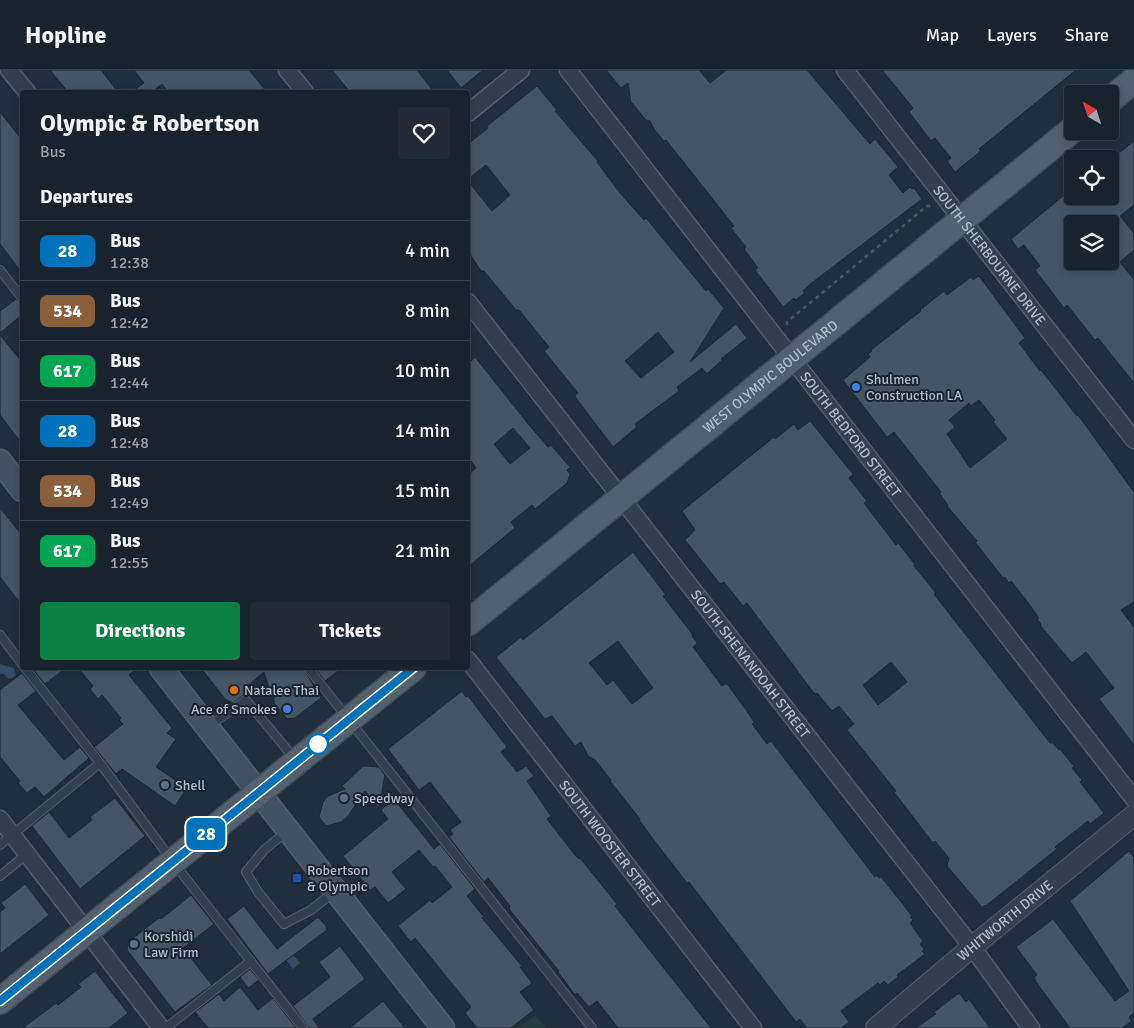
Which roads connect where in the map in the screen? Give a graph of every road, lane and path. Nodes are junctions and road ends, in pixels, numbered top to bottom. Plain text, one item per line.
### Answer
1 (9, 70) edge
2 (287, 70) edge
3 (521, 70) edge
4 (568, 70) edge
5 (845, 70) edge
6 (1131, 78) edge
7 (25, 90) edge
8 (303, 90) edge
9 (1119, 91) edge
10 (470, 112) edge
11 (1064, 137) edge
12 (931, 206) dead end
13 (962, 220) junction
14 (0, 270) edge
15 (20, 295) edge
16 (470, 305) edge
17 (787, 322) dead end
18 (792, 358) junction
19 (1134, 440) edge
20 (0, 461) edge
21 (20, 482) edge
22 (621, 499) junction
23 (470, 621) edge
24 (0, 636) edge
25 (20, 661) edge
26 (470, 663) edge
27 (27, 670) edge
28 (163, 670) edge
29 (310, 670) edge
30 (410, 670) edge
31 (348, 720) junction
32 (208, 727) junction
33 (297, 761) junction
34 (100, 764) junction
35 (258, 792) junction
36 (1134, 799) edge
37 (1134, 815) edge
38 (0, 820) edge
39 (288, 830) junction
40 (6, 840) edge
41 (26, 854) junction
42 (173, 862) junction
43 (0, 876) edge
44 (336, 891) junction
45 (86, 932) junction
46 (972, 947) junction
47 (251, 961) junction
48 (0, 1001) edge
49 (1028, 1027) edge
50 (161, 1028) edge
51 (166, 1028) edge
52 (303, 1028) edge
53 (442, 1028) edge
54 (592, 1028) edge
55 (753, 1028) edge
56 (876, 1028) edge

1 - 7 street
2 - 8 street
3 - 10 street
4 - 18 street, SOUTH BEDFORD STREET
5 - 13 street, SOUTH SHERBOURNE DRIVE
6 - 9 main road
11 - 13 main road, WEST OLYMPIC BOULEVARD
12 - 17 path
13 - 18 main road, WEST OLYMPIC BOULEVARD
13 - 19 street, SOUTH SHERBOURNE DRIVE
14 - 15 lane
16 - 22 street, SOUTH SHENANDOAH STREET
18 - 22 main road, WEST OLYMPIC BOULEVARD
18 - 36 street, SOUTH BEDFORD STREET
20 - 21 main road
22 - 23 main road, WEST OLYMPIC BOULEVARD
22 - 46 street, SOUTH SHENANDOAH STREET
24 - 25 lane
26 - 55 street, SOUTH WOOSTER STREET
27 - 34 lane
28 - 32 main road
29 - 31 lane
30 - 31 main road
31 - 33 main road
31 - 54 lane
32 - 33 lane
32 - 35 main road
33 - 35 main road
34 - 40 lane
34 - 42 lane
35 - 39 main road
35 - 42 main road
37 - 46 street, WHITWORTH DRIVE
38 - 40 street
39 - 44 main road
39 - 44 lane
40 - 41 street
41 - 43 lane
41 - 45 street
42 - 45 main road
42 - 47 lane
44 - 53 main road
45 - 48 main road
45 - 50 street
46 - 49 street, SOUTH SHENANDOAH STREET
46 - 56 street, WHITWORTH DRIVE
47 - 51 lane
47 - 52 lane

